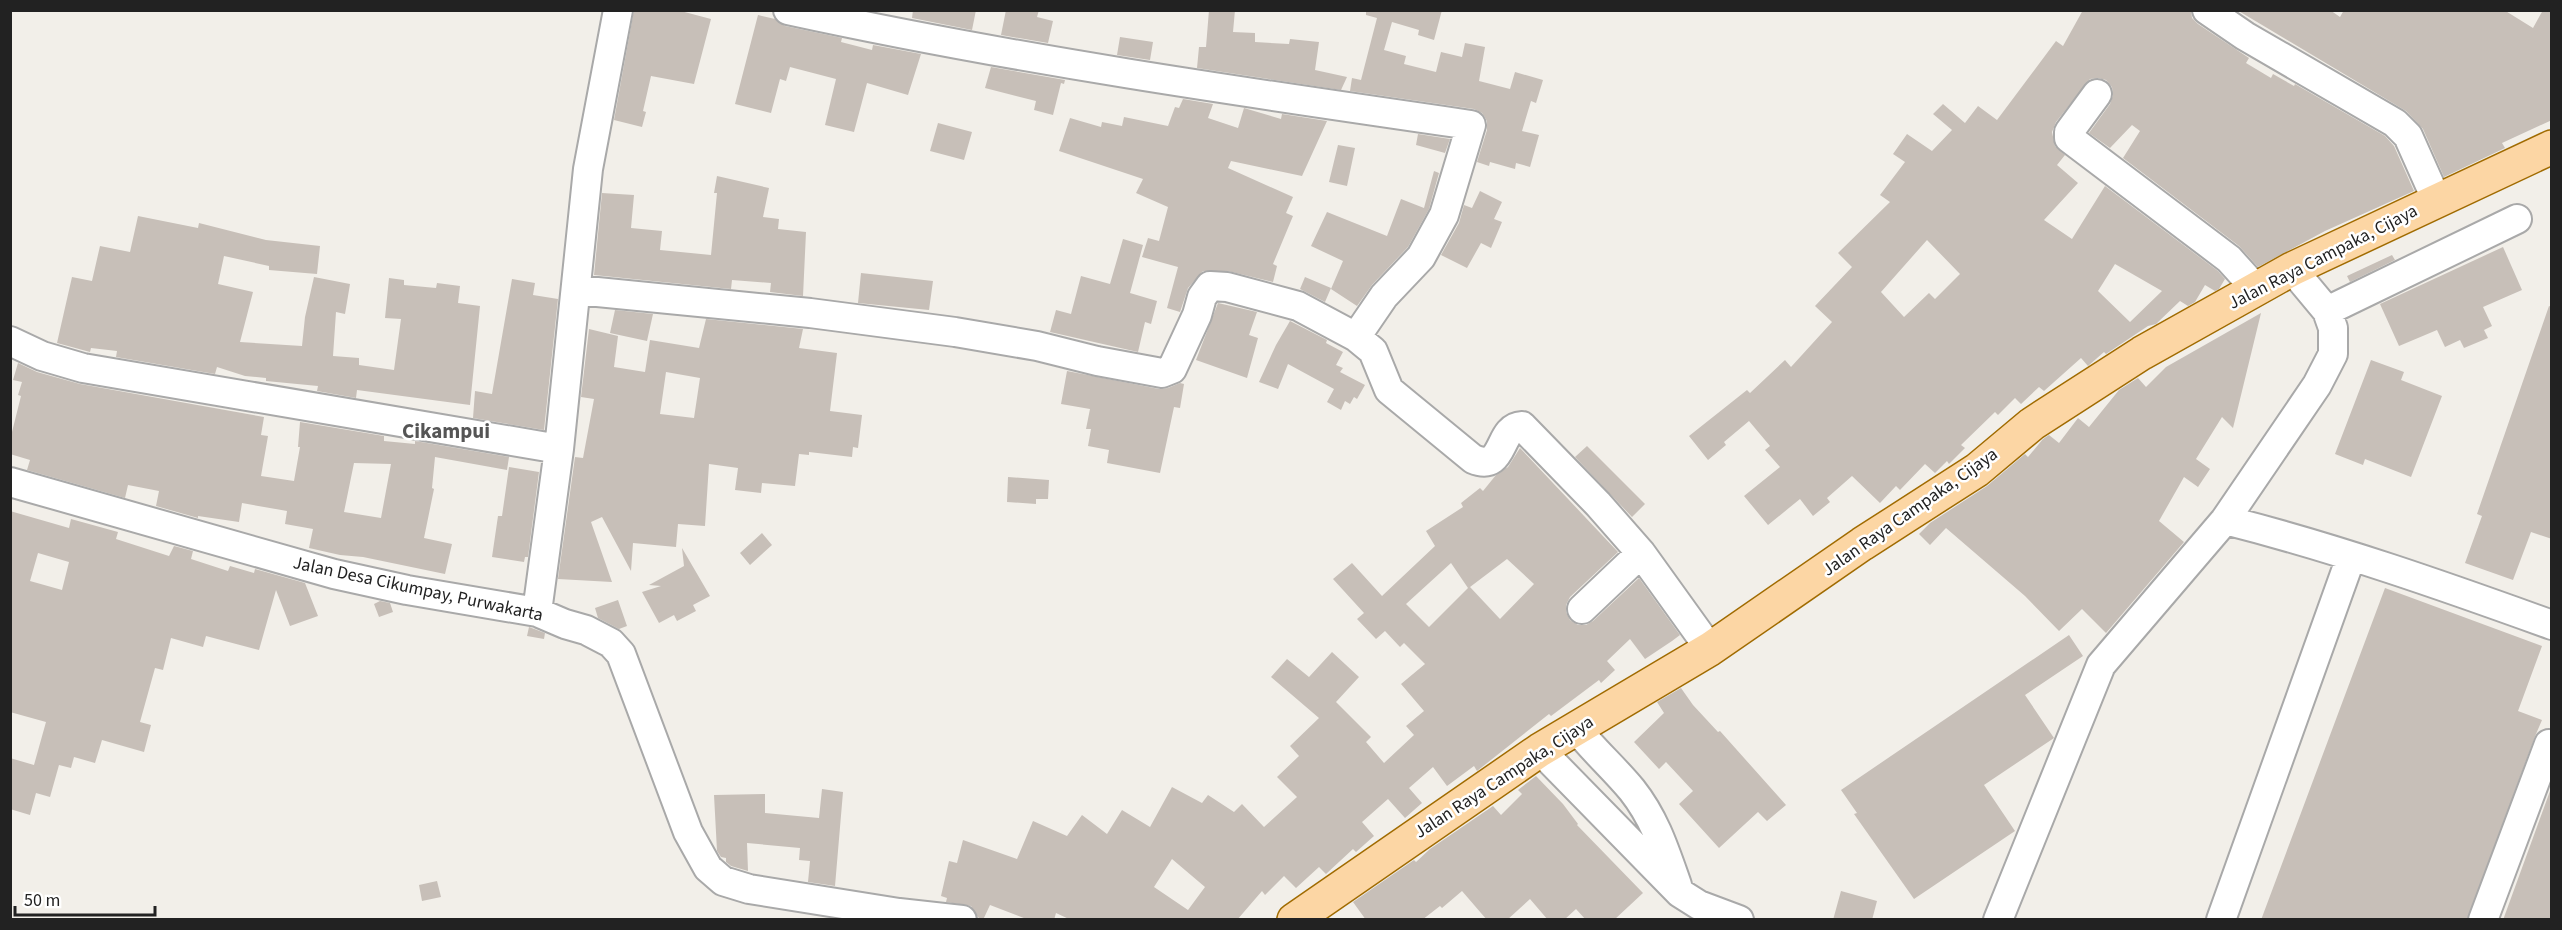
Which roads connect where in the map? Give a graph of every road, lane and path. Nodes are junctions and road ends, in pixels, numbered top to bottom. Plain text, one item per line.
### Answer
1 (618, 10) edge
2 (788, 10) edge
3 (2207, 10) edge
4 (2097, 94) dead end
5 (2552, 147) edge
6 (2437, 201) junction
7 (2517, 219) dead end
8 (2292, 269) junction
9 (577, 290) junction
10 (2257, 290) junction
11 (2327, 311) junction
12 (1356, 337) junction
13 (10, 341) edge
14 (559, 449) junction
15 (10, 482) edge
16 (2225, 520) junction
17 (1641, 554) junction
18 (2351, 557) junction
19 (1582, 609) dead end
20 (537, 612) junction
21 (2552, 625) edge
22 (1710, 649) junction
23 (1576, 728) junction
24 (2551, 742) edge
25 (1540, 750) junction
26 (1680, 893) junction
27 (962, 920) edge
28 (1294, 920) edge
29 (1739, 920) edge
30 (1998, 920) edge
31 (2221, 920) edge
32 (2483, 920) edge

1 - 9 street
2 - 12 street
3 - 6 street
4 - 10 street
5 - 6 main road, Jalan Raya Campaka, Cijaya
6 - 8 main road, Jalan Raya Campaka, Cijaya
7 - 11 street
8 - 10 main road, Jalan Raya Campaka, Cijaya
8 - 11 street
9 - 12 street
9 - 14 street
10 - 22 main road, Jalan Raya Campaka, Cijaya
11 - 16 street
12 - 17 street
13 - 14 street
14 - 20 street
15 - 20 street, Jalan Desa Cikumpay, Purwakarta
16 - 18 street
16 - 30 street
17 - 19 street
17 - 22 street
18 - 21 street
18 - 31 street
20 - 27 street, Jalan Desa Cikumpay, Purwakarta
22 - 23 main road, Jalan Raya Campaka, Cijaya
23 - 25 main road, Jalan Raya Campaka, Cijaya
23 - 26 street
24 - 32 street
25 - 26 street
25 - 28 main road, Jalan Raya Campaka, Cijaya
26 - 29 street

